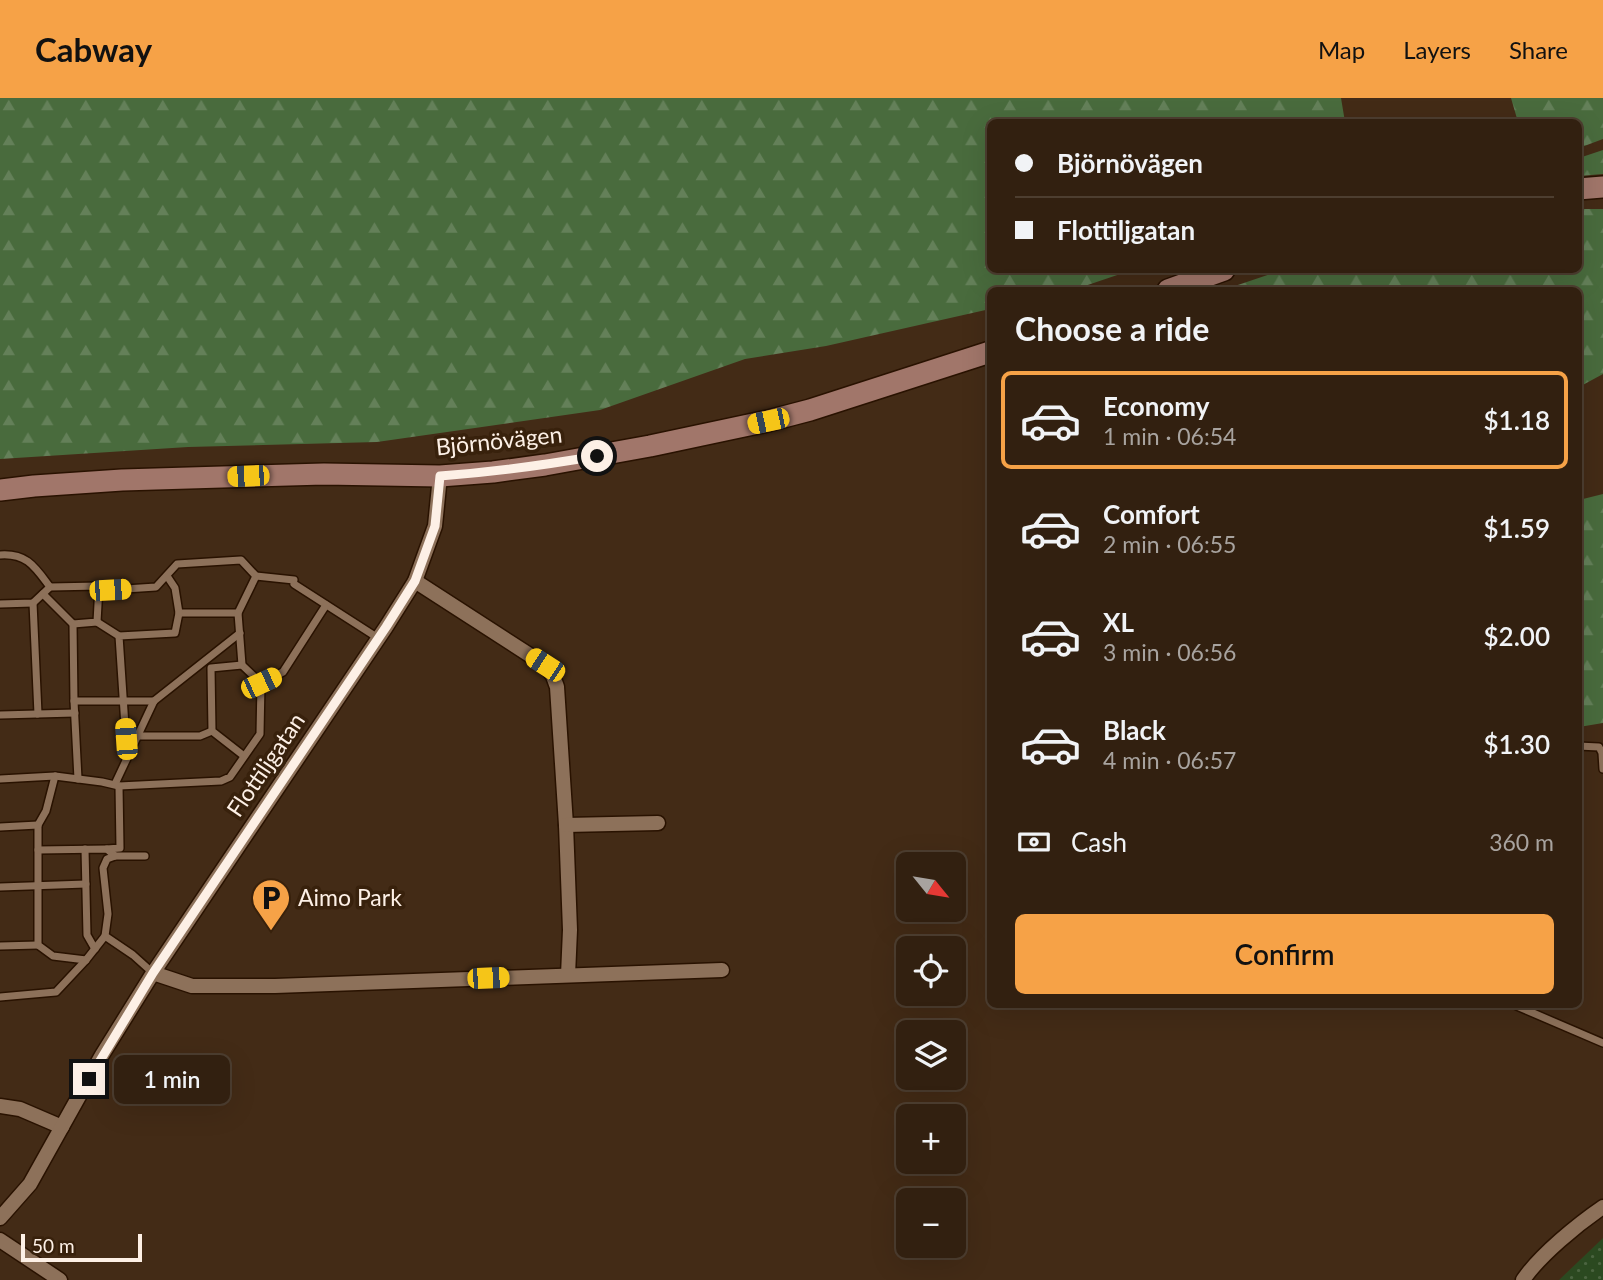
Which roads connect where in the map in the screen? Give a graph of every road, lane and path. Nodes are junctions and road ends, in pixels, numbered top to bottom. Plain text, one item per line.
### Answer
1 (1603, 187) edge
2 (1582, 189) edge
3 (1216, 273) edge
4 (1176, 287) edge
5 (987, 353) edge
6 (440, 476) junction
7 (0, 490) edge
8 (0, 555) edge
9 (167, 576) junction
10 (256, 576) junction
11 (415, 581) junction
12 (99, 586) junction
13 (50, 587) junction
14 (43, 594) junction
15 (33, 603) junction
16 (0, 604) edge
17 (326, 605) junction
18 (179, 613) junction
19 (238, 613) junction
20 (97, 622) junction
21 (73, 624) junction
22 (240, 633) junction
23 (119, 636) junction
24 (378, 638) junction
25 (205, 660) junction
26 (242, 665) junction
27 (211, 667) junction
28 (261, 683) junction
29 (123, 700) junction
30 (74, 701) junction
31 (154, 701) junction
32 (38, 713) junction
33 (75, 713) junction
34 (0, 715) edge
35 (212, 731) junction
36 (137, 736) junction
37 (1582, 746) edge
38 (244, 756) junction
39 (127, 758) junction
40 (1603, 769) edge
41 (55, 776) junction
42 (0, 779) edge
43 (78, 779) junction
44 (117, 785) junction
45 (659, 823) dead end
46 (37, 825) junction
47 (566, 825) junction
48 (0, 827) edge
49 (85, 849) junction
50 (107, 849) junction
51 (38, 850) junction
52 (115, 856) junction
53 (145, 856) dead end
54 (38, 884) junction
55 (86, 884) junction
56 (0, 887) edge
57 (105, 936) junction
58 (38, 945) junction
59 (0, 946) edge
60 (95, 949) junction
61 (86, 960) junction
62 (722, 970) dead end
63 (153, 973) junction
64 (568, 975) junction
65 (0, 997) edge
66 (1521, 1008) edge
67 (1603, 1043) edge
68 (0, 1106) edge
69 (62, 1127) junction
70 (1603, 1207) edge
71 (0, 1218) edge
72 (0, 1240) edge
73 (60, 1280) edge
74 (1522, 1280) edge

1 - 2 main road
3 - 4 main road
5 - 6 main road, Björnövägen
6 - 7 main road, Björnövägen
6 - 11 street, Flottiljgatan
8 - 13 lane
9 - 10 lane
9 - 12 lane
9 - 18 lane
10 - 17 lane
10 - 19 lane
11 - 24 street, Flottiljgatan
11 - 47 street
12 - 13 lane
12 - 20 lane
13 - 14 lane
14 - 15 lane
14 - 21 lane
15 - 16 lane
15 - 32 lane
17 - 24 lane
17 - 28 lane
18 - 19 lane
18 - 23 lane
19 - 22 lane
20 - 21 lane
20 - 23 lane
21 - 30 lane
22 - 25 lane
22 - 26 lane
23 - 29 lane
24 - 63 street, Flottiljgatan
25 - 27 lane
25 - 31 lane
26 - 27 lane
26 - 28 lane
27 - 35 lane
28 - 38 lane
29 - 30 lane
29 - 31 lane
29 - 39 lane
30 - 33 lane
31 - 36 lane
32 - 33 lane
32 - 34 lane
33 - 43 lane
35 - 36 lane
35 - 38 lane
36 - 39 lane
37 - 40 lane
38 - 44 lane
39 - 44 lane
41 - 42 lane
41 - 43 lane
41 - 46 lane
43 - 44 lane
44 - 50 lane
45 - 47 street
46 - 48 lane
46 - 51 lane
47 - 64 street
49 - 50 lane
49 - 51 lane
49 - 55 lane
50 - 52 lane
51 - 54 lane
52 - 53 lane
52 - 57 lane
54 - 55 lane
54 - 56 lane
54 - 58 lane
55 - 60 lane
57 - 60 lane
57 - 63 lane
58 - 59 lane
58 - 61 lane
60 - 61 lane
61 - 65 lane
62 - 64 street
63 - 64 street
63 - 69 street, Flottiljgatan
66 - 67 lane
68 - 69 street
69 - 71 street, Flottiljgatan
70 - 74 street
72 - 73 street

